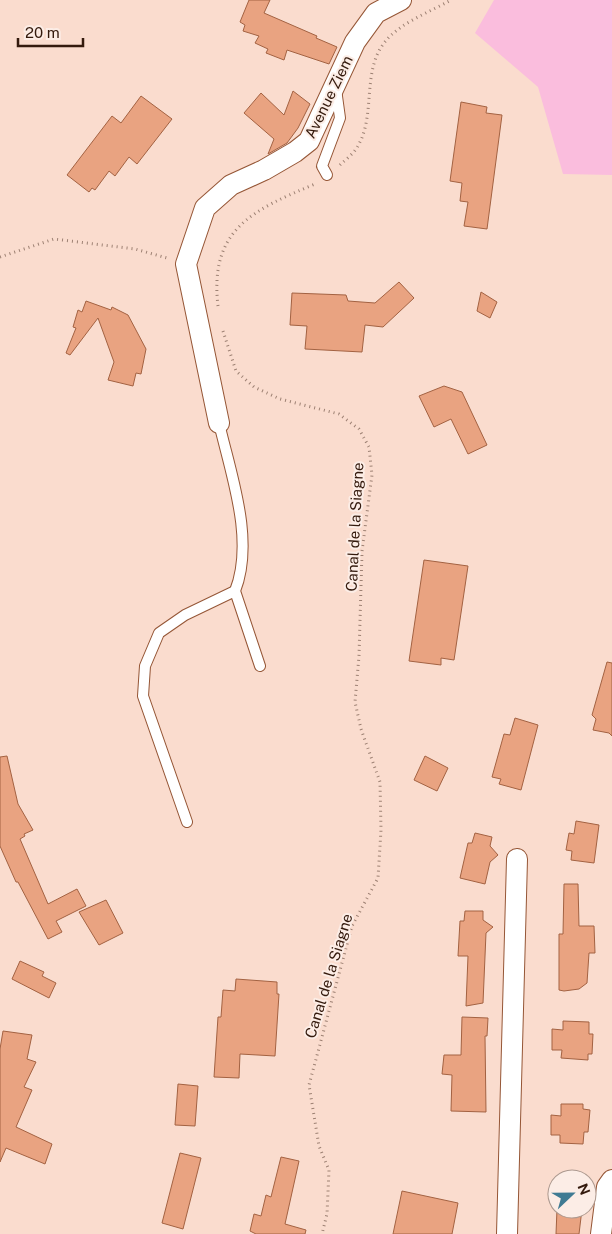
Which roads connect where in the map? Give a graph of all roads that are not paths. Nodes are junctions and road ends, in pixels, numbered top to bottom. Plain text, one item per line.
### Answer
1 (401, 0) edge
2 (336, 86) junction
3 (327, 175) road end
4 (220, 423) joint
5 (235, 592) junction
6 (260, 666) dead end
7 (187, 822) dead end
8 (517, 859) dead end
9 (612, 1180) edge
10 (508, 1234) edge
11 (601, 1234) edge

1 - 2 street, Avenue Ziem
2 - 3 lane
2 - 4 street, Avenue Ziem
4 - 5 lane
5 - 6 lane
5 - 7 lane
8 - 10 street
9 - 11 street

